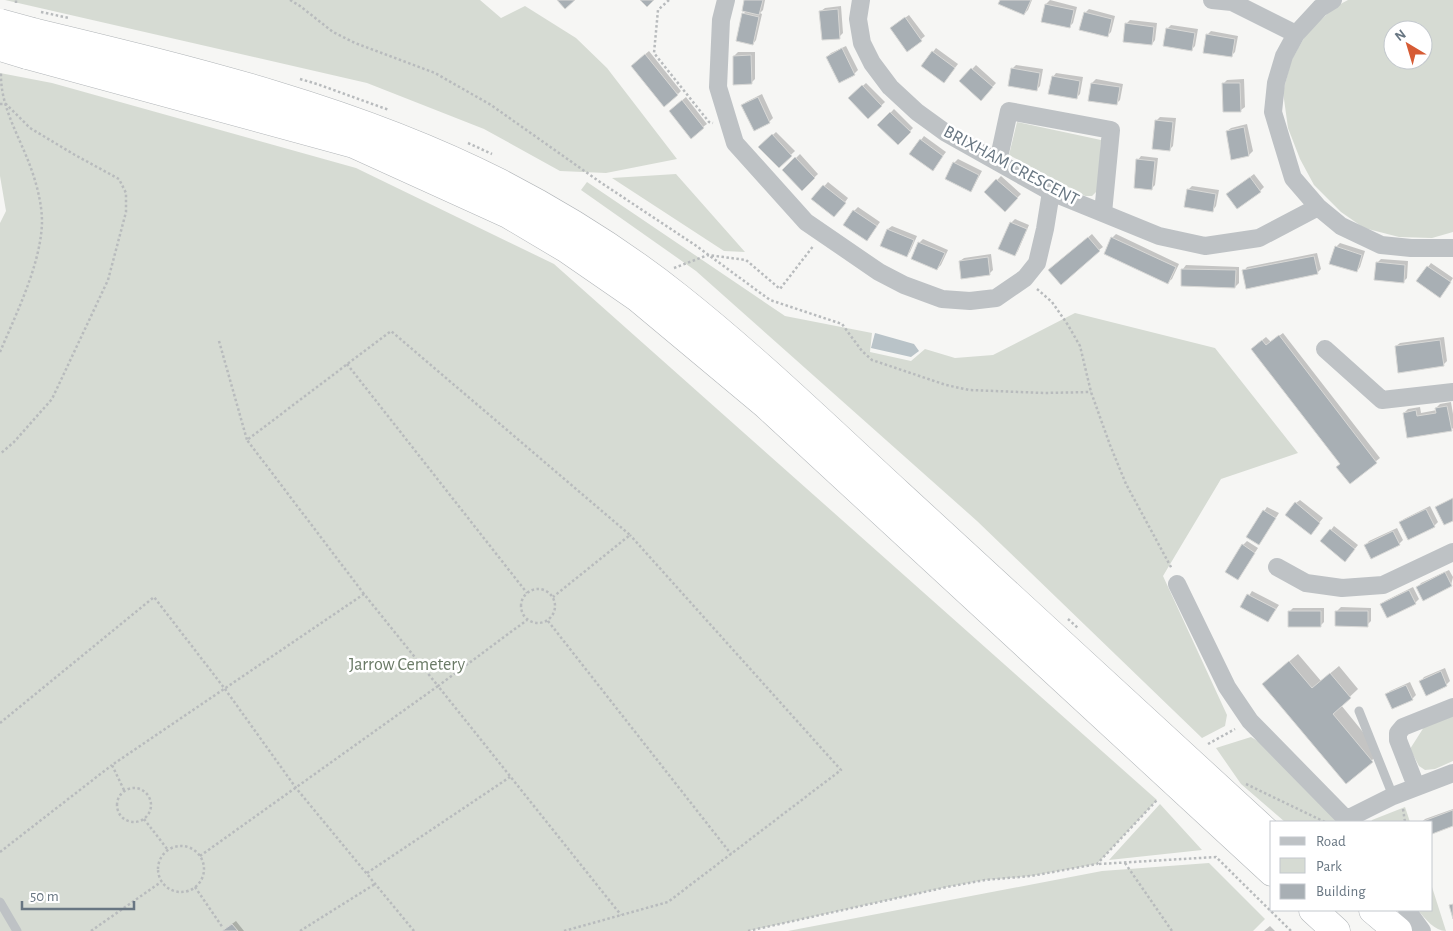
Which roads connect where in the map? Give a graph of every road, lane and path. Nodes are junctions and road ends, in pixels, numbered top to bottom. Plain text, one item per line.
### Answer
1 (290, 0) edge
2 (669, 0) edge
3 (726, 0) edge
4 (861, 0) edge
5 (1212, 0) edge
6 (1333, 0) edge
7 (10, 8) edge
8 (1296, 34) junction
9 (30, 43) junction
10 (0, 60) edge
11 (0, 104) edge
12 (6, 104) junction
13 (731, 129) junction
14 (998, 162) junction
15 (1051, 192) junction
16 (1318, 207) junction
17 (1103, 213) junction
18 (823, 234) junction
19 (1453, 248) edge
20 (708, 255) junction
21 (673, 268) dead end
22 (1025, 278) junction
23 (219, 341) dead end
24 (1325, 349) dead end
25 (0, 352) edge
26 (346, 364) junction
27 (1091, 392) junction
28 (1453, 392) edge
29 (247, 440) junction
30 (0, 454) edge
31 (630, 535) junction
32 (1453, 552) edge
33 (1277, 567) dead end
34 (1177, 584) joint
35 (527, 593) junction
36 (364, 594) junction
37 (553, 597) junction
38 (527, 620) junction
39 (548, 621) junction
40 (438, 686) junction
41 (225, 689) junction
42 (1453, 707) edge
43 (1359, 711) dead end
44 (1250, 721) junction
45 (0, 723) edge
46 (1134, 727) junction
47 (1208, 744) dead end
48 (112, 765) junction
49 (1453, 773) edge
50 (510, 777) junction
51 (1416, 786) junction
52 (296, 788) junction
53 (124, 790) junction
54 (1393, 796) junction
55 (1157, 800) dead end
56 (144, 819) junction
57 (1270, 821) edge
58 (1348, 821) edge
59 (1270, 835) edge
60 (168, 850) junction
61 (0, 852) edge
62 (731, 854) junction
63 (200, 856) junction
64 (1125, 863) junction
65 (1097, 864) junction
66 (1270, 870) edge
67 (367, 873) junction
68 (162, 882) junction
69 (375, 884) junction
70 (195, 887) junction
71 (1270, 889) edge
72 (0, 902) edge
73 (1270, 910) edge
74 (1271, 911) edge
75 (1293, 911) edge
76 (1314, 911) edge
77 (1351, 911) edge
78 (1374, 911) edge
79 (1408, 911) edge
80 (621, 915) junction
81 (222, 928) dead end
82 (17, 931) edge
83 (91, 931) edge
84 (300, 931) edge
85 (414, 931) edge
86 (564, 931) edge
87 (748, 931) edge
88 (1172, 931) edge
89 (1292, 931) edge
90 (1314, 931) edge
91 (1336, 931) edge
92 (1373, 931) edge
93 (1398, 931) edge
94 (1422, 931) edge

1 - 20 path
2 - 13 path
3 - 13 street
4 - 14 street, BRIXHAM CRESCENT
5 - 8 street
6 - 8 street
7 - 9 highway, bridge
8 - 16 street
9 - 10 highway, bridge
9 - 46 highway
10 - 12 path
11 - 12 path
12 - 25 path
12 - 30 path
13 - 18 street
14 - 15 street, BRIXHAM CRESCENT
14 - 17 street
15 - 17 street, BRIXHAM CRESCENT
15 - 22 street
16 - 17 street, BRIXHAM CRESCENT
16 - 19 street
18 - 20 path
18 - 22 street
20 - 21 path
20 - 27 path
22 - 27 path
23 - 29 path
24 - 28 street
26 - 29 path
26 - 31 path
26 - 35 path
27 - 34 path
29 - 36 path
31 - 37 path
31 - 62 path
32 - 33 street
34 - 44 street
35 - 37 path
35 - 38 path
36 - 40 path
36 - 41 path
37 - 39 path
38 - 39 path
38 - 40 path
39 - 62 path
40 - 50 path
40 - 52 path
41 - 45 path
41 - 48 path
41 - 52 path
42 - 51 street
43 - 54 lane
44 - 47 path
44 - 58 street
46 - 57 highway
46 - 59 highway
46 - 66 highway
46 - 71 highway
48 - 53 path
48 - 61 path
49 - 51 street
50 - 67 path
50 - 80 path
51 - 54 street
52 - 63 path
52 - 67 path
53 - 56 path
53 - 56 path
54 - 58 street
55 - 65 path
56 - 60 path
60 - 63 path
60 - 68 path
62 - 80 path
63 - 70 path
64 - 65 path
64 - 73 path
64 - 88 path
65 - 87 path
67 - 69 path
68 - 70 path
68 - 83 path
69 - 84 path
69 - 85 path
70 - 81 path
72 - 82 lane
74 - 89 path
75 - 90 highway
76 - 91 highway
77 - 92 highway
78 - 93 highway
79 - 94 street
80 - 86 path

